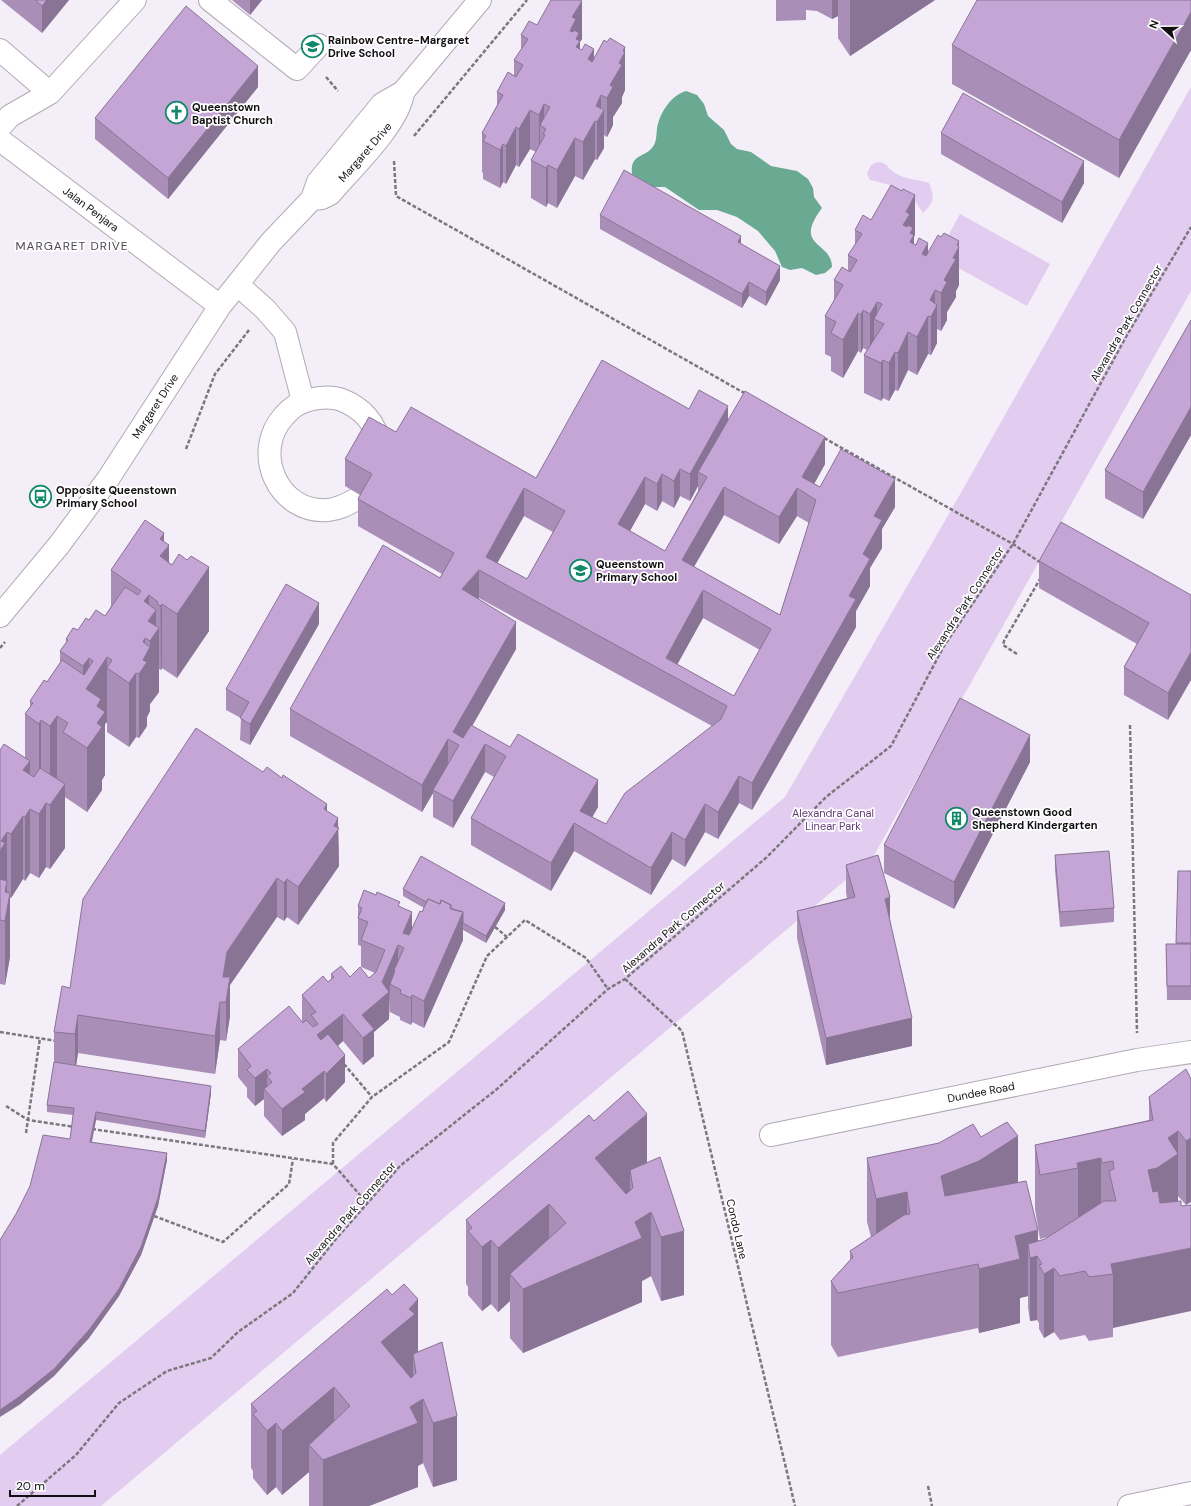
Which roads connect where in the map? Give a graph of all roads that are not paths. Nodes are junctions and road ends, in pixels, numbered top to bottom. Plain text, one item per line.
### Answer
1 (135, 0) edge
2 (210, 0) edge
3 (480, 0) edge
4 (319, 44) dead end
5 (0, 50) edge
6 (50, 93) junction
7 (0, 127) edge
8 (0, 140) edge
9 (238, 285) junction
10 (220, 306) junction
11 (303, 401) junction
12 (381, 451) edge
13 (362, 496) edge
14 (0, 616) edge
15 (1191, 1052) edge
16 (771, 1135) dead end
17 (1191, 1493) edge
18 (1129, 1506) edge

1 - 6 street
2 - 4 street
3 - 9 street, Margaret Drive
5 - 6 street
6 - 7 street
8 - 10 street, Jalan Penjara
9 - 10 street, Margaret Drive
9 - 11 street
10 - 14 street, Margaret Drive
11 - 12 street
11 - 13 street
15 - 16 street, Dundee Road
17 - 18 street

